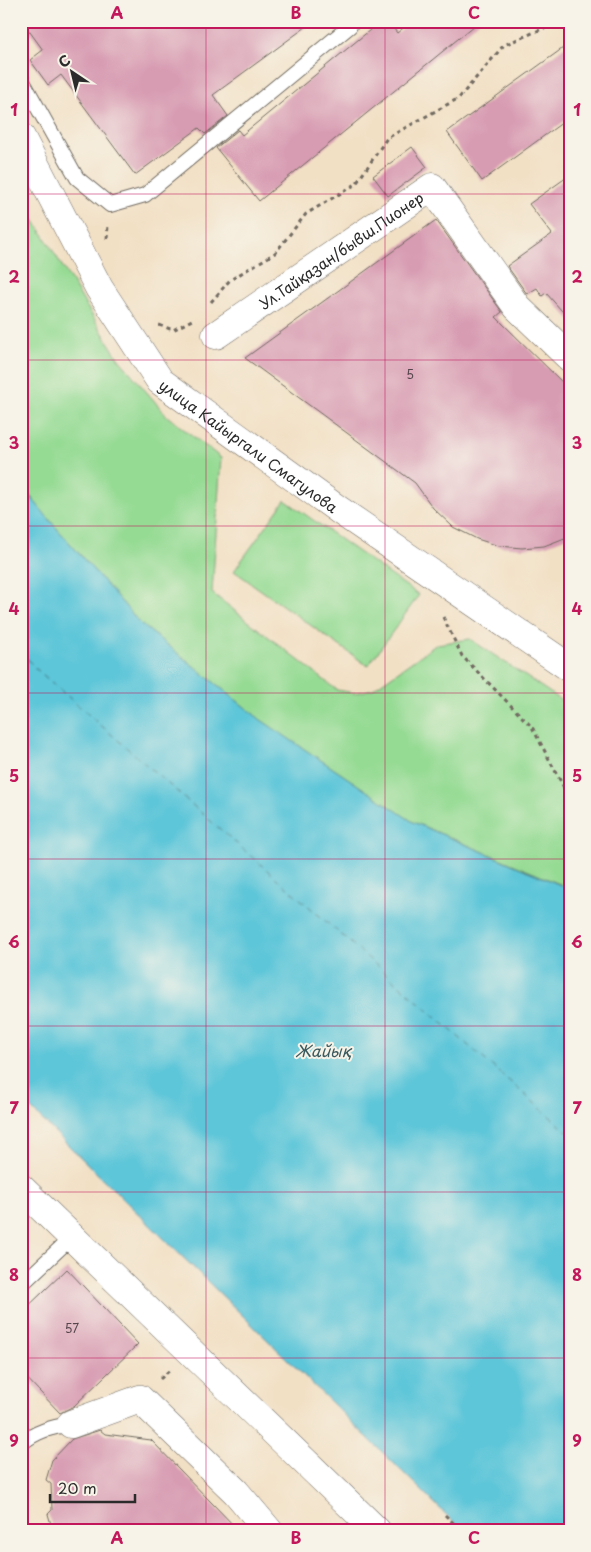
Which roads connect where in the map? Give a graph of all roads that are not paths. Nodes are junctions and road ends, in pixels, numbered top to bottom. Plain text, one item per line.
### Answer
1 (347, 21) edge
2 (21, 78) edge
3 (21, 137) edge
4 (207, 326) road end
5 (570, 358) edge
6 (570, 668) edge
7 (21, 1188) edge
8 (72, 1238) junction
9 (21, 1285) edge
10 (71, 1424) joint
11 (21, 1444) edge
12 (269, 1531) edge
13 (376, 1531) edge

1 - 2 lane
3 - 6 street, улица Кайыргали Смагулова
4 - 5 street, Ул.Тайқазан/бывш.Пионер
7 - 8 street
8 - 9 lane
8 - 13 street
10 - 11 lane
10 - 12 street

